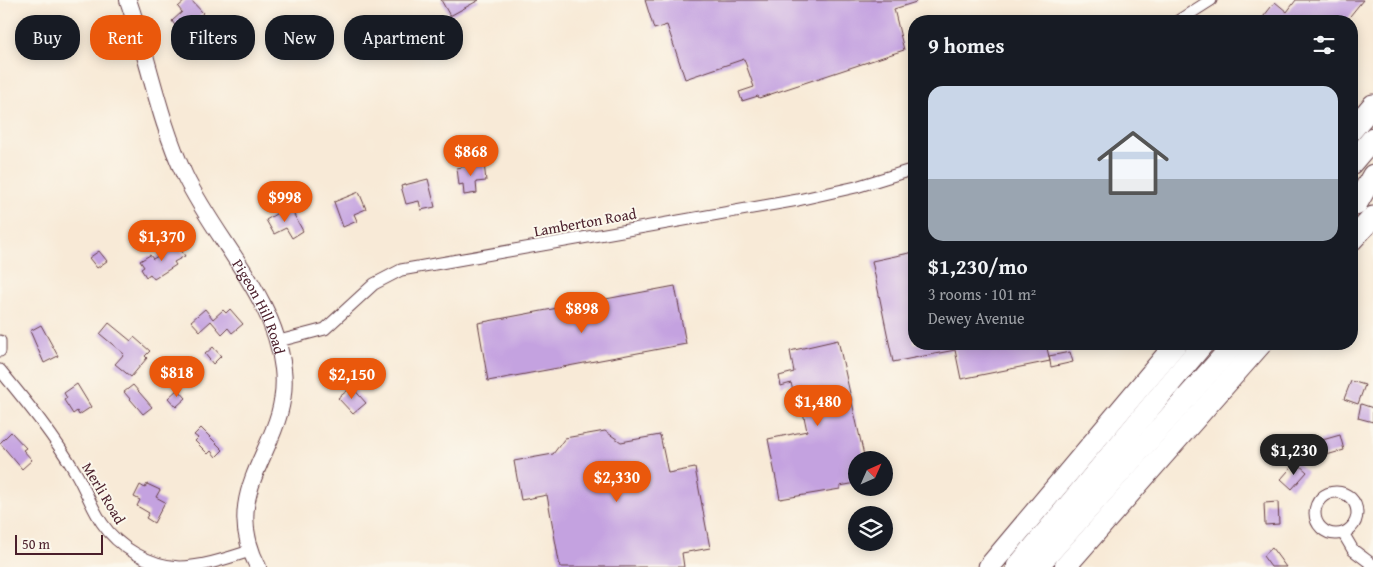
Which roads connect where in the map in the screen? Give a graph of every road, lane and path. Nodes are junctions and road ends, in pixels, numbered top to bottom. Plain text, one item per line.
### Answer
1 (128, 0) edge
2 (1211, 0) edge
3 (1187, 15) edge
4 (1373, 105) edge
5 (1358, 123) edge
6 (1373, 138) edge
7 (1373, 143) edge
8 (1358, 156) edge
9 (1358, 157) edge
10 (908, 171) edge
11 (1373, 175) edge
12 (1373, 185) edge
13 (1360, 211) edge
14 (279, 341) junction
15 (0, 342) edge
16 (1171, 350) edge
17 (1198, 350) edge
18 (1229, 350) edge
19 (1256, 350) edge
20 (0, 351) edge
21 (0, 370) edge
22 (1343, 533) dead end
23 (250, 552) junction
24 (1373, 565) edge
25 (258, 567) edge
26 (989, 567) edge
27 (1017, 567) edge
28 (1037, 567) edge
29 (1065, 567) edge

1 - 14 street, Pigeon Hill Road
2 - 3 street
4 - 5 highway
6 - 8 highway
7 - 9 highway
10 - 14 street, Lamberton Road
11 - 13 highway
12 - 13 highway
14 - 23 street, Pigeon Hill Road
15 - 20 street
16 - 26 highway
17 - 27 highway
18 - 28 highway
19 - 29 highway
21 - 23 street, Merli Road
22 - 24 street
23 - 25 street, Pigeon Hill Road

